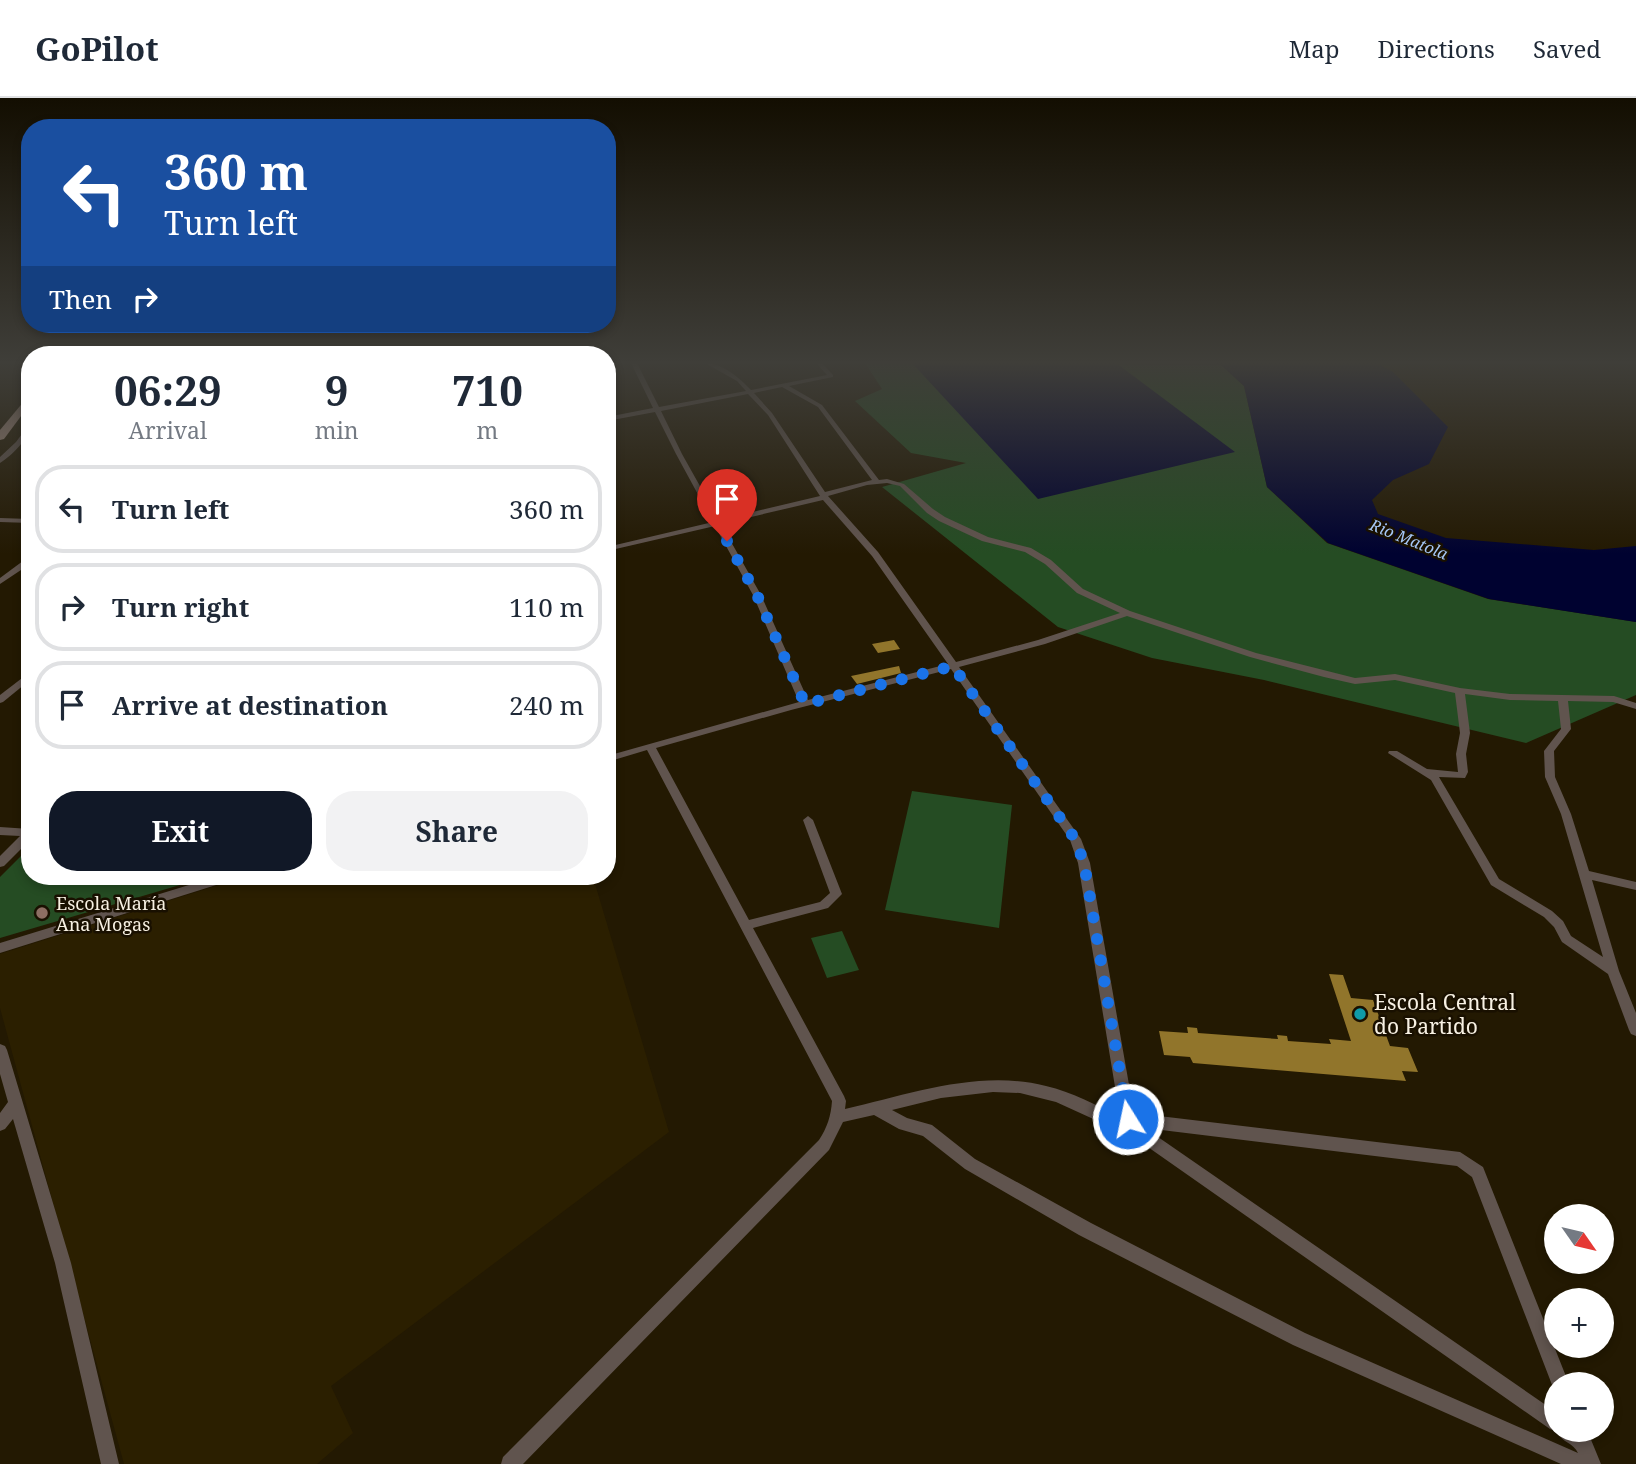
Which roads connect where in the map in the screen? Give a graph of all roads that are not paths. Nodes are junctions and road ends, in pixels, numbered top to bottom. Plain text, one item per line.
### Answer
1 (665, 427) edge
2 (779, 427) edge
3 (836, 427) edge
4 (21, 428) edge
5 (3, 433) edge
6 (21, 436) edge
7 (0, 461) edge
8 (877, 482) junction
9 (824, 496) junction
10 (0, 520) edge
11 (21, 521) edge
12 (717, 522) junction
13 (616, 547) edge
14 (21, 567) edge
15 (0, 582) edge
16 (1127, 613) junction
17 (953, 666) junction
18 (21, 683) edge
19 (1460, 691) junction
20 (1563, 699) junction
21 (0, 701) edge
22 (805, 704) junction
23 (1636, 706) edge
24 (650, 746) junction
25 (1393, 753) dead end
26 (616, 756) edge
27 (1428, 772) junction
28 (808, 820) dead end
29 (0, 831) edge
30 (21, 832) edge
31 (21, 842) edge
32 (2, 860) edge
33 (1586, 875) junction
34 (202, 885) edge
35 (1636, 886) edge
36 (744, 926) junction
37 (0, 948) edge
38 (1613, 971) junction
39 (1636, 1030) edge
40 (0, 1050) edge
41 (15, 1105) junction
42 (877, 1109) junction
43 (838, 1116) junction
44 (1128, 1119) junction
45 (0, 1124) edge
46 (1140, 1133) junction
47 (1555, 1372) edge
48 (1544, 1415) edge
49 (1583, 1442) edge
50 (110, 1464) edge
51 (510, 1464) edge
52 (1582, 1464) edge
53 (1592, 1464) edge

1 - 12 street
2 - 9 street
3 - 8 street
4 - 5 main road
6 - 7 street
8 - 9 street
8 - 16 street
9 - 12 street
9 - 17 street
10 - 11 street
12 - 13 street
12 - 22 street
14 - 15 street
16 - 17 street
16 - 19 street
17 - 22 street
17 - 44 street
18 - 21 street
19 - 20 street
19 - 27 street
20 - 23 street
20 - 33 street
22 - 24 street
24 - 26 street
24 - 36 street
25 - 27 street
27 - 38 street
28 - 36 street
29 - 30 street
31 - 32 street
33 - 35 street
33 - 38 street
34 - 37 street
36 - 43 street
38 - 39 street
40 - 41 street
41 - 45 street
41 - 50 street
42 - 43 street
42 - 46 street
42 - 52 street
43 - 51 street
44 - 46 street
44 - 47 street
46 - 48 street
49 - 53 street

